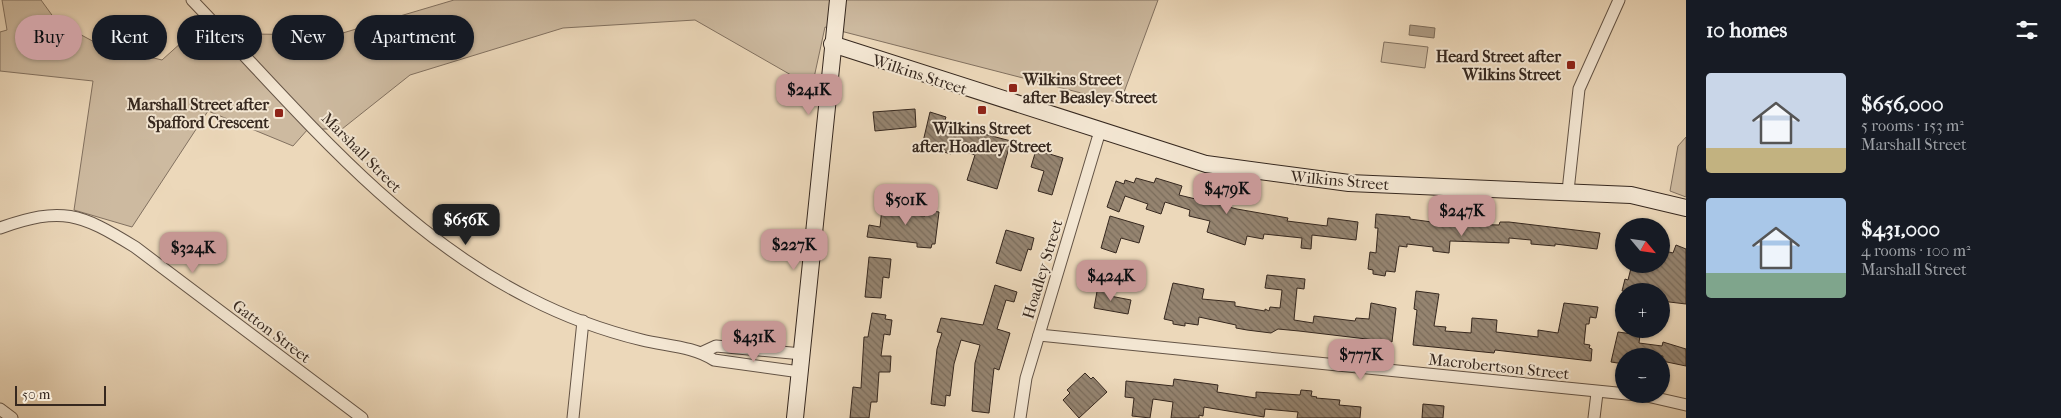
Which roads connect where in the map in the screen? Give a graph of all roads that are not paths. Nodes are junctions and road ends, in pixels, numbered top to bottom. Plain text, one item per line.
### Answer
1 (192, 0) edge
2 (838, 0) edge
3 (1619, 0) edge
4 (832, 44) junction
5 (1100, 131) junction
6 (1568, 190) junction
7 (1686, 208) edge
8 (0, 228) edge
9 (583, 321) junction
10 (1039, 335) junction
11 (703, 352) junction
12 (802, 354) junction
13 (800, 372) junction
14 (1597, 392) junction
15 (1686, 405) edge
16 (0, 409) edge
17 (12, 418) edge
18 (362, 418) edge
19 (573, 418) edge
20 (795, 418) edge
21 (1020, 418) edge
22 (1594, 418) edge

1 - 9 street, Marshall Street
2 - 4 street
3 - 6 street
4 - 5 street, Wilkins Street
4 - 12 street
5 - 6 street, Wilkins Street
5 - 10 street, Hoadley Street
6 - 7 street, Wilkins Street
8 - 18 street, Gatton Street
9 - 11 street, Marshall Street
9 - 19 street
10 - 14 street, Macrobertson Street
10 - 21 street, Hoadley Street
11 - 12 street, Marshall Street
11 - 13 street, Marshall Street
12 - 13 street
13 - 20 street
14 - 15 street, Macrobertson Street
14 - 22 street
16 - 17 street

